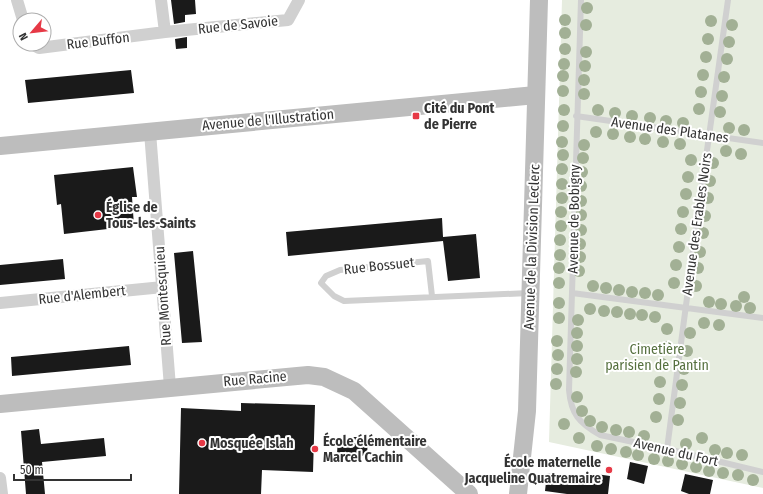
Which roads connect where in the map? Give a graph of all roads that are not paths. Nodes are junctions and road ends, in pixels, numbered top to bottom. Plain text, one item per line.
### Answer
1 (17, 0) edge
2 (161, 0) edge
3 (299, 0) edge
4 (539, 0) edge
5 (580, 0) edge
6 (728, 0) edge
7 (21, 12) edge
8 (165, 32) junction
9 (52, 46) edge
10 (536, 95) junction
11 (576, 116) junction
12 (150, 132) junction
13 (710, 135) junction
14 (763, 143) edge
15 (0, 146) edge
16 (163, 287) junction
17 (530, 293) junction
18 (572, 293) junction
19 (432, 296) junction
20 (0, 303) edge
21 (685, 308) junction
22 (763, 318) edge
23 (170, 387) junction
24 (0, 404) edge
25 (591, 430) joint
26 (667, 449) junction
27 (763, 472) edge
28 (0, 478) edge
29 (2, 494) edge
30 (469, 494) edge
31 (518, 494) edge

1 - 7 street
2 - 8 street
3 - 8 street, Rue de Savoie
4 - 10 street, Avenue de la Division Leclerc
5 - 11 lane, Avenue de Bobigny
6 - 13 lane, Avenue des Erables Noirs
8 - 9 street, Rue Buffon
10 - 12 street, Avenue de l'Illustration
10 - 17 street, Avenue de la Division Leclerc
11 - 13 lane, Avenue des Platanes
11 - 18 lane, Avenue de Bobigny
12 - 15 street, Avenue de l'Illustration
12 - 16 street, Rue Montesquieu
13 - 14 lane, Avenue des Platanes
13 - 21 lane, Avenue des Erables Noirs
16 - 20 street, Rue d'Alembert
16 - 23 street, Rue Montesquieu
17 - 19 lane, Rue Bossuet
17 - 31 street, Avenue de la Division Leclerc
18 - 21 lane
18 - 25 lane, Avenue de Bobigny
19 - 19 lane, Rue Bossuet
21 - 22 lane
21 - 26 lane, Avenue des Erables Noirs
23 - 24 street, Rue Racine
23 - 30 street, Rue Racine
25 - 26 lane, Avenue du Fort
26 - 27 lane, Avenue du Fort
28 - 29 street

